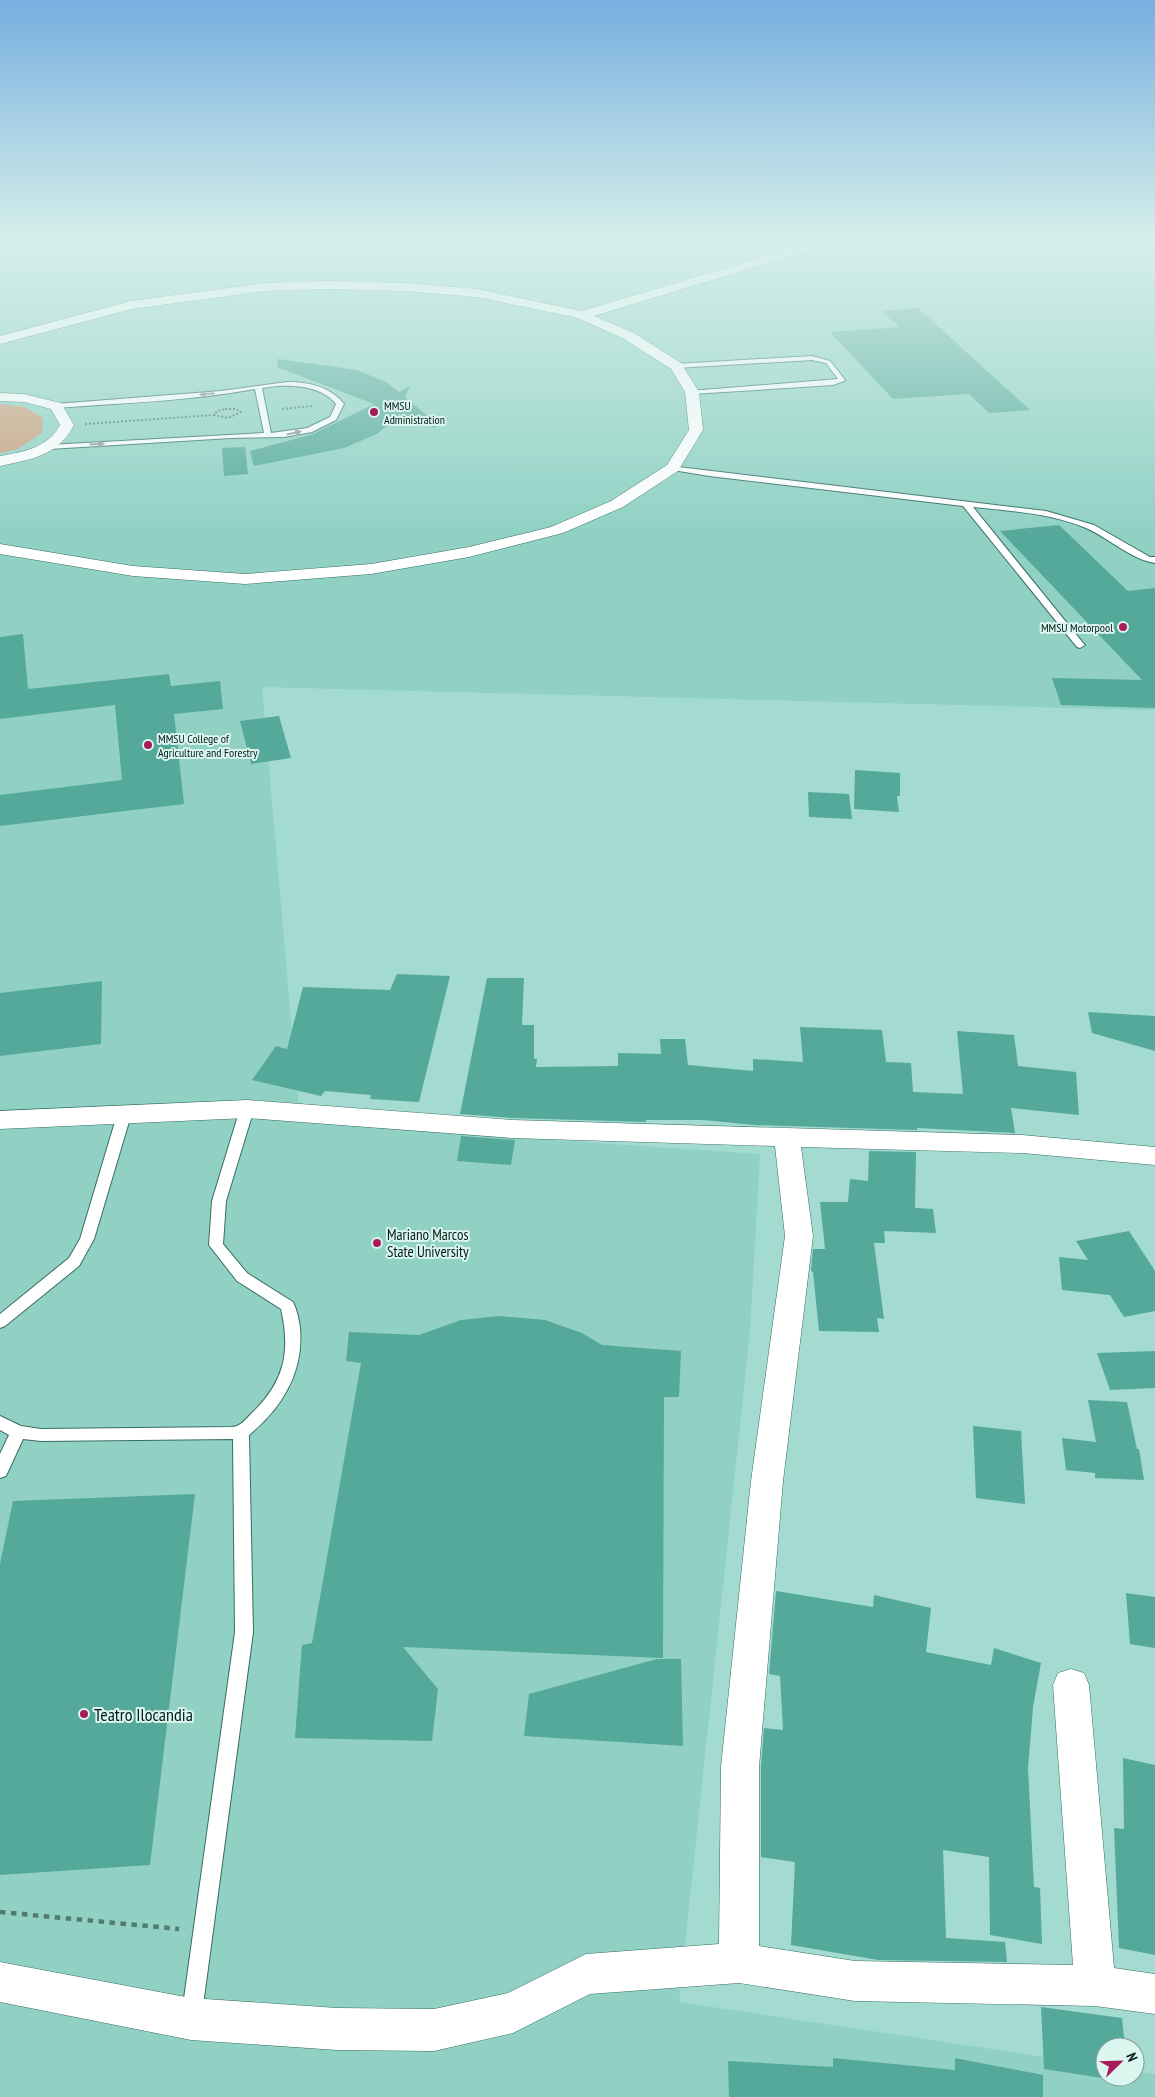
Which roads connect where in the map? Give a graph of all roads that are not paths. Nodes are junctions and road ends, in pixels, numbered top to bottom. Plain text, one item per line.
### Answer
1 (633, 339) edge
2 (676, 366) junction
3 (258, 387) junction
4 (692, 392) junction
5 (0, 397) edge
6 (56, 406) junction
7 (268, 436) junction
8 (49, 447) junction
9 (0, 461) edge
10 (673, 468) junction
11 (966, 504) junction
12 (0, 549) edge
13 (1155, 560) edge
14 (1080, 644) dead end
15 (247, 1109) junction
16 (124, 1116) junction
17 (0, 1120) edge
18 (787, 1138) junction
19 (1155, 1156) edge
20 (0, 1322) edge
21 (0, 1422) edge
22 (18, 1432) junction
23 (241, 1432) junction
24 (0, 1471) edge
25 (1071, 1685) dead end
26 (740, 1963) junction
27 (0, 1982) edge
28 (1095, 1986) junction
29 (1155, 1994) edge
30 (191, 2019) junction

1 - 2 street
2 - 4 street
2 - 4 lane
3 -> 6 lane
3 - 7 lane
7 -> 3 lane
4 - 10 street
5 - 6 street
6 - 8 street
8 -> 7 lane
8 - 9 street
10 - 11 lane
10 - 12 street
11 - 13 lane
11 - 14 lane
15 - 16 street
15 - 18 street
15 - 23 lane
16 - 17 street
16 - 20 lane
18 - 19 street
18 - 26 street
21 - 22 lane
22 - 23 lane
22 - 24 lane
23 - 30 lane
25 - 28 street
26 - 28 street
26 - 30 street
27 - 30 street
28 - 29 street

